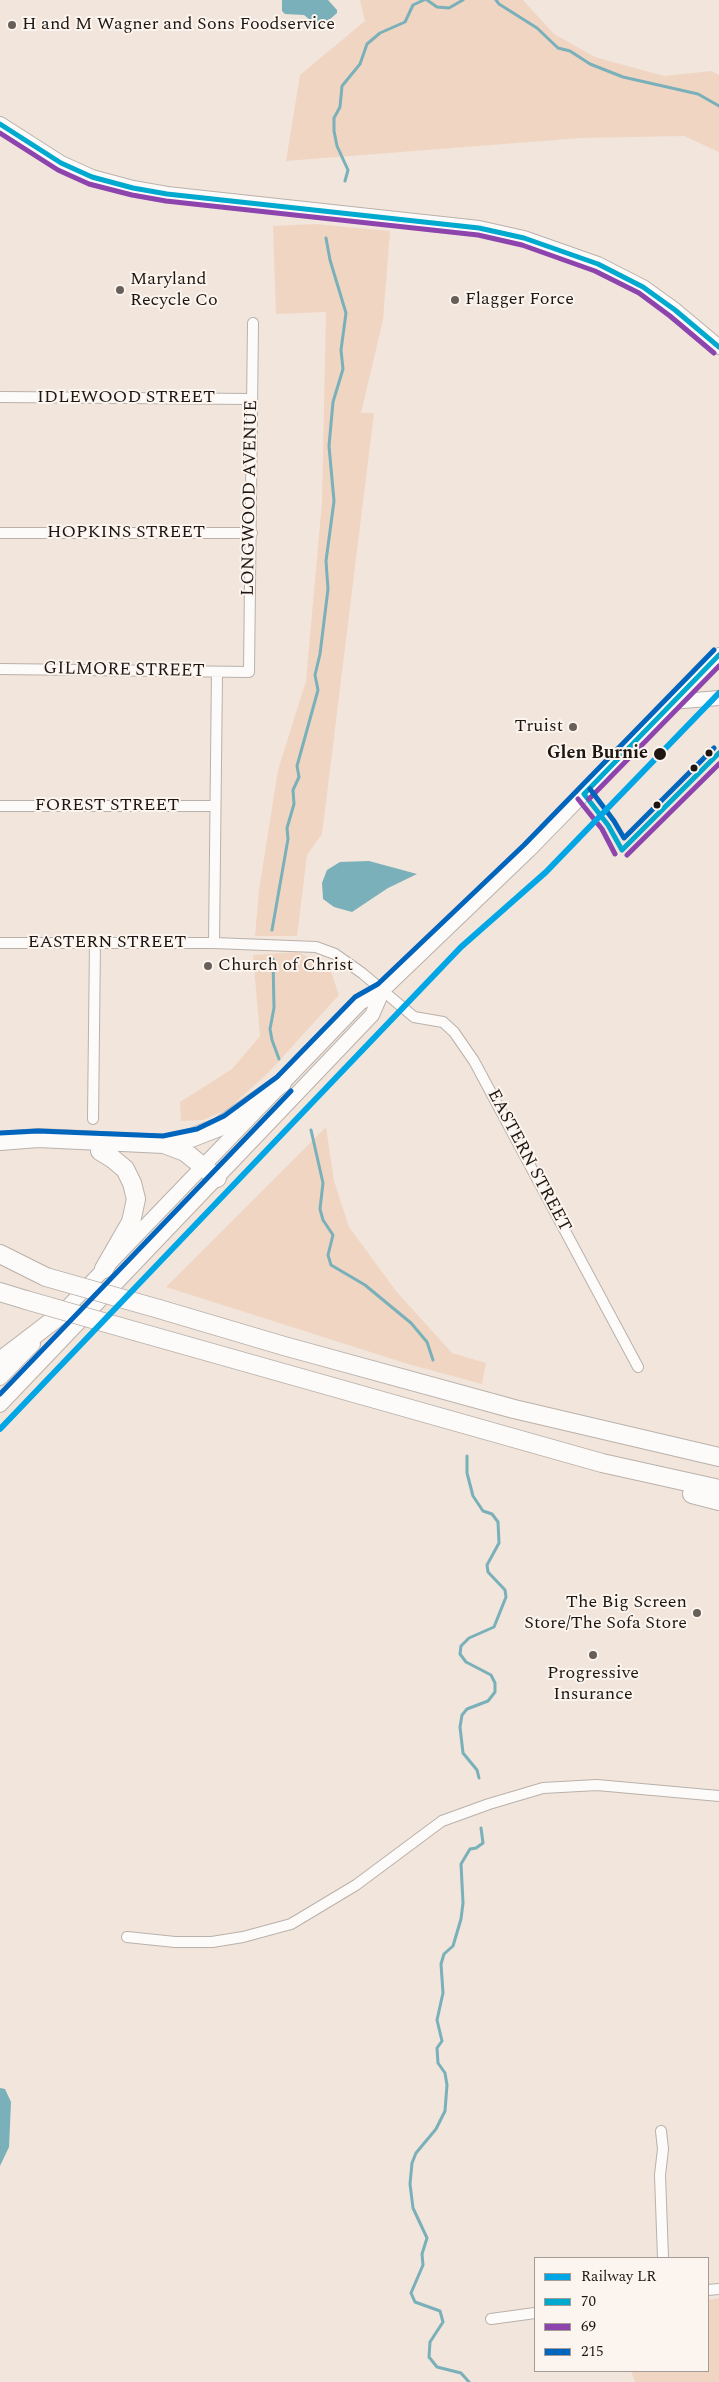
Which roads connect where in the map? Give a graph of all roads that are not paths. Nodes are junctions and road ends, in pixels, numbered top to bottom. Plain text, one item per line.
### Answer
1 (0, 124) edge
2 (253, 323) dead end
3 (719, 347) edge
4 (0, 397) edge
5 (252, 399) junction
6 (0, 533) edge
7 (252, 533) junction
8 (719, 655) edge
9 (0, 670) edge
10 (217, 672) junction
11 (249, 672) joint
12 (719, 698) edge
13 (672, 702) junction
14 (0, 806) edge
15 (215, 806) junction
16 (95, 942) junction
17 (0, 943) edge
18 (214, 943) junction
19 (383, 990) junction
20 (282, 1083) junction
21 (93, 1119) dead end
22 (0, 1141) edge
23 (164, 1144) junction
24 (100, 1151) junction
25 (0, 1152) edge
26 (200, 1170) junction
27 (214, 1182) junction
28 (0, 1254) edge
29 (0, 1264) edge
30 (104, 1269) junction
31 (46, 1278) junction
32 (0, 1292) edge
33 (59, 1316) junction
34 (0, 1361) edge
35 (638, 1367) dead end
36 (0, 1378) edge
37 (0, 1405) edge
38 (719, 1457) edge
39 (602, 1463) junction
40 (719, 1489) edge
41 (719, 1501) edge
42 (719, 1796) edge
43 (127, 1937) dead end
44 (660, 2131) dead end
45 (663, 2257) edge
46 (534, 2313) edge
47 (492, 2319) dead end

1 - 3 main road
2 - 5 street, LONGWOOD AVENUE
4 - 5 street, IDLEWOOD STREET
5 - 7 street, LONGWOOD AVENUE
6 - 7 street, HOPKINS STREET
7 - 11 street, LONGWOOD AVENUE
8 - 13 main road
9 - 10 street, GILMORE STREET
10 - 11 street, GILMORE STREET
10 - 15 street
12 - 13 main road
13 - 19 main road
14 - 15 street, FOREST STREET
15 - 18 street
16 - 17 street, EASTERN STREET
16 - 18 street, EASTERN STREET
16 - 21 street
18 - 19 street, EASTERN STREET
19 - 20 main road
19 - 27 main road
19 - 35 street, EASTERN STREET
20 - 23 highway
20 - 26 main road
22 - 23 highway
23 - 26 highway
24 - 25 highway
24 - 26 highway
24 - 30 highway
26 - 27 highway
26 - 30 main road
27 - 37 main road
28 - 31 highway
29 - 31 highway
30 - 33 main road
31 - 38 highway, bridge
32 - 39 highway, bridge
33 - 34 highway
33 - 36 main road
39 - 40 highway
39 - 41 highway
42 - 43 street
44 - 45 street
46 - 47 street

